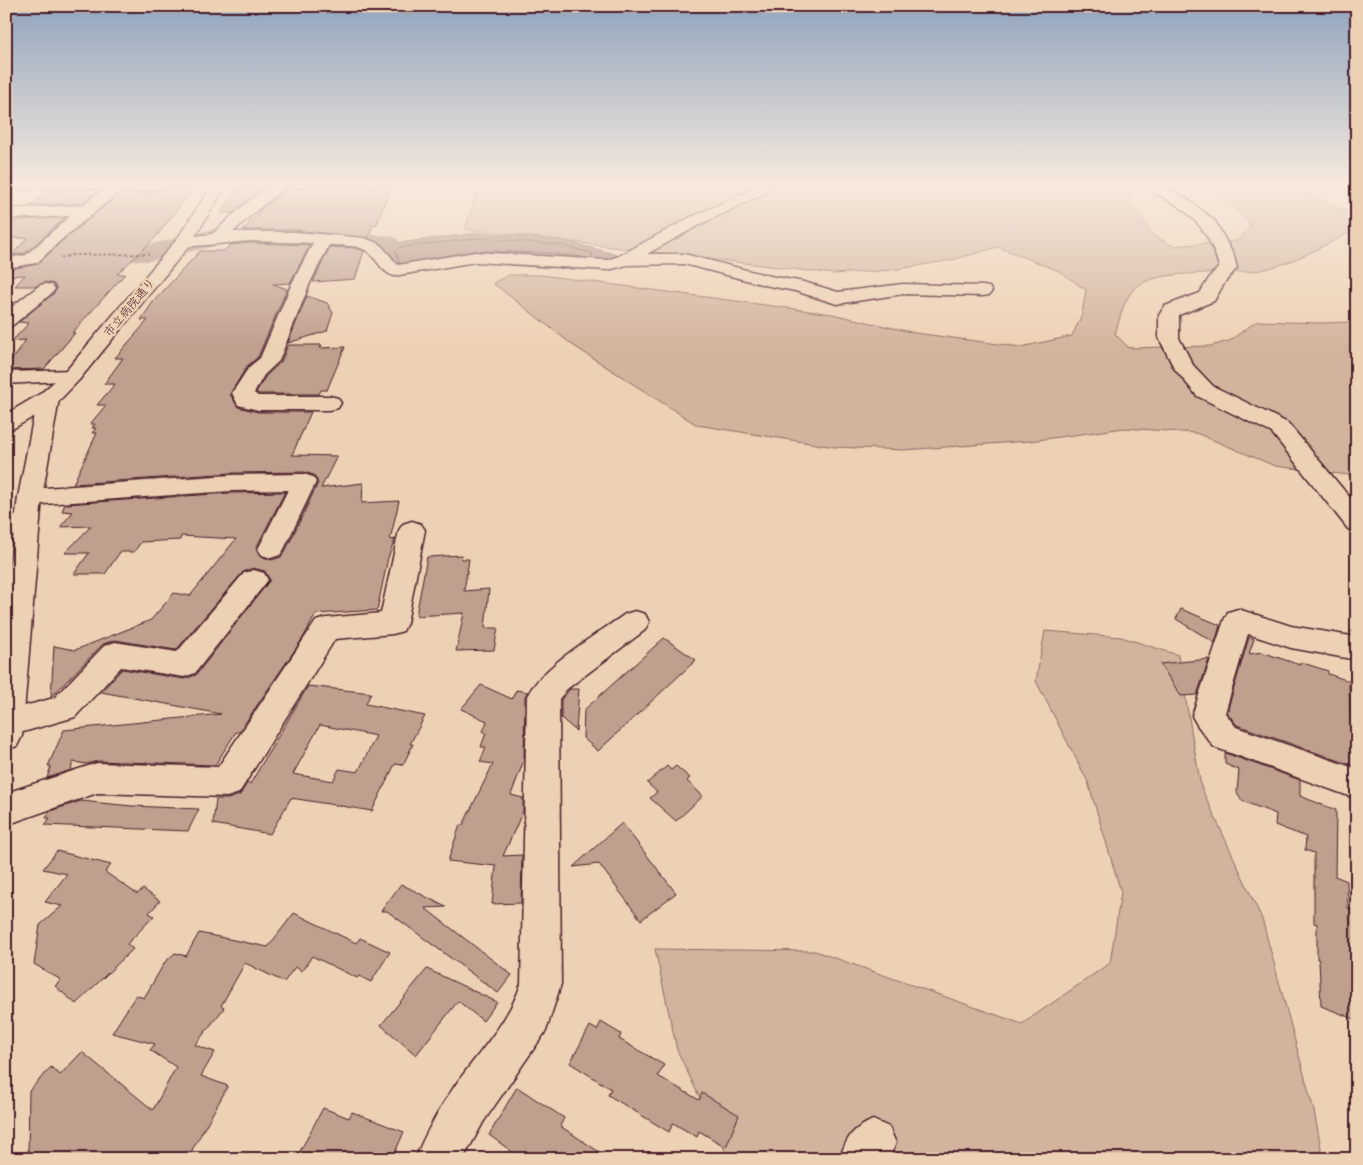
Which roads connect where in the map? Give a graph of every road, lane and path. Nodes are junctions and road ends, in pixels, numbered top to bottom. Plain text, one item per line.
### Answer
1 (53, 238) edge
2 (185, 238) edge
3 (208, 238) edge
4 (324, 238) edge
5 (326, 238) edge
6 (663, 238) edge
7 (1215, 238) edge
8 (50, 241) junction
9 (183, 242) junction
10 (24, 243) dead end
11 (145, 255) dead end
12 (625, 260) junction
13 (32, 262) junction
14 (6, 263) edge
15 (46, 289) dead end
16 (983, 290) dead end
17 (6, 321) edge
18 (72, 376) junction
19 (6, 378) edge
20 (48, 399) junction
21 (330, 403) dead end
22 (6, 423) edge
23 (21, 515) edge
24 (1357, 523) edge
25 (412, 530) dead end
26 (271, 549) dead end
27 (254, 580) dead end
28 (635, 622) dead end
29 (1357, 649) edge
30 (8, 693) edge
31 (7, 730) edge
32 (1357, 784) edge
33 (6, 809) edge
34 (438, 1159) edge

1 - 8 street
2 - 9 street, 市立病院通り
3 - 9 street
4 - 21 street
5 - 12 street
6 - 12 street
7 - 24 street
8 - 10 street
8 - 13 street
9 - 18 street, 市立病院通り
11 - 13 path
12 - 16 street
13 - 14 street
15 - 17 street
18 - 19 street
18 - 20 street, 市立病院通り
20 - 22 street, 市立病院通り
20 - 23 street
23 - 26 street
23 - 30 street
25 - 33 street
27 - 31 street
28 - 34 street
29 - 32 street
30 - 31 street

